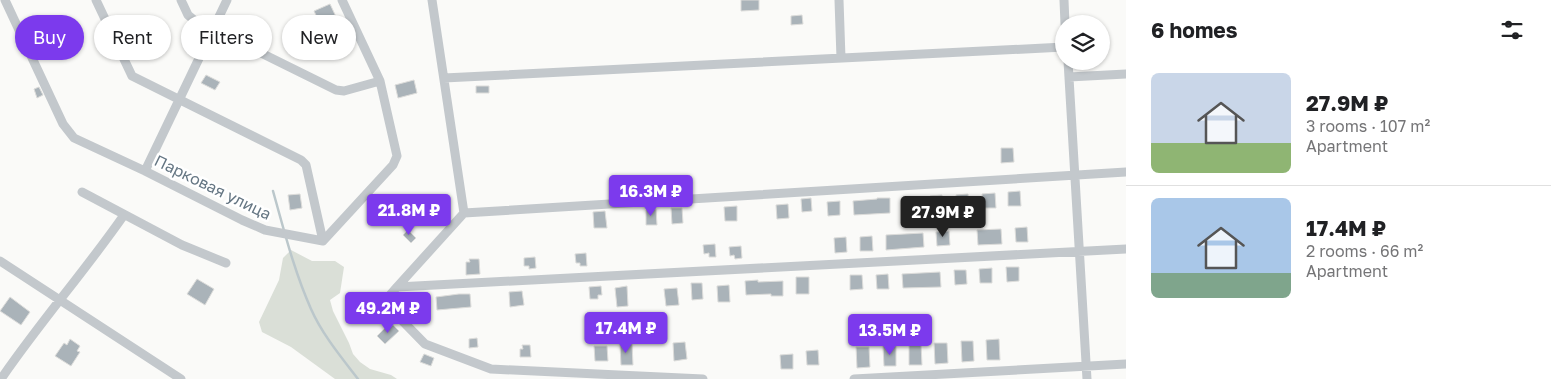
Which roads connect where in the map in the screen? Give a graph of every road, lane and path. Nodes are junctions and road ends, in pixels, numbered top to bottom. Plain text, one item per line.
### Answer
1 (5, 0) edge
2 (96, 0) edge
3 (181, 0) edge
4 (227, 0) edge
5 (342, 0) edge
6 (432, 0) edge
7 (839, 0) edge
8 (1064, 0) edge
9 (188, 15) edge
10 (220, 15) edge
11 (1065, 15) edge
12 (1055, 47) edge
13 (841, 58) junction
14 (272, 59) edge
15 (198, 60) edge
16 (1068, 70) edge
17 (1126, 74) edge
18 (1068, 77) junction
19 (444, 78) junction
20 (380, 81) junction
21 (180, 100) junction
22 (145, 171) junction
23 (1126, 172) edge
24 (1075, 175) junction
25 (82, 192) dead end
26 (464, 213) junction
27 (124, 215) junction
28 (323, 241) junction
29 (1126, 249) edge
30 (1080, 251) junction
31 (0, 261) edge
32 (226, 263) dead end
33 (397, 287) junction
34 (60, 300) junction
35 (1126, 364) edge
36 (1086, 366) junction
37 (1, 379) edge
38 (181, 379) edge
39 (703, 379) edge
40 (854, 379) edge
41 (1087, 379) edge

1 - 22 street, Парковая улица
2 - 21 street
3 - 9 street
4 - 10 street
5 - 20 street
6 - 19 street
7 - 13 street
8 - 11 street
12 - 13 street
13 - 19 street
14 - 20 street
15 - 21 street
16 - 18 street
17 - 18 street
18 - 24 street
19 - 26 street
20 - 28 street
21 - 22 street
21 - 28 street
22 - 28 street, Парковая улица
23 - 24 street
24 - 26 street
24 - 30 street
25 - 27 street
26 - 33 street
27 - 32 street
27 - 34 street
29 - 30 street
30 - 33 street
30 - 36 street
31 - 34 street
33 - 39 street
34 - 37 street
34 - 38 street
35 - 36 street
36 - 40 street
36 - 41 street

